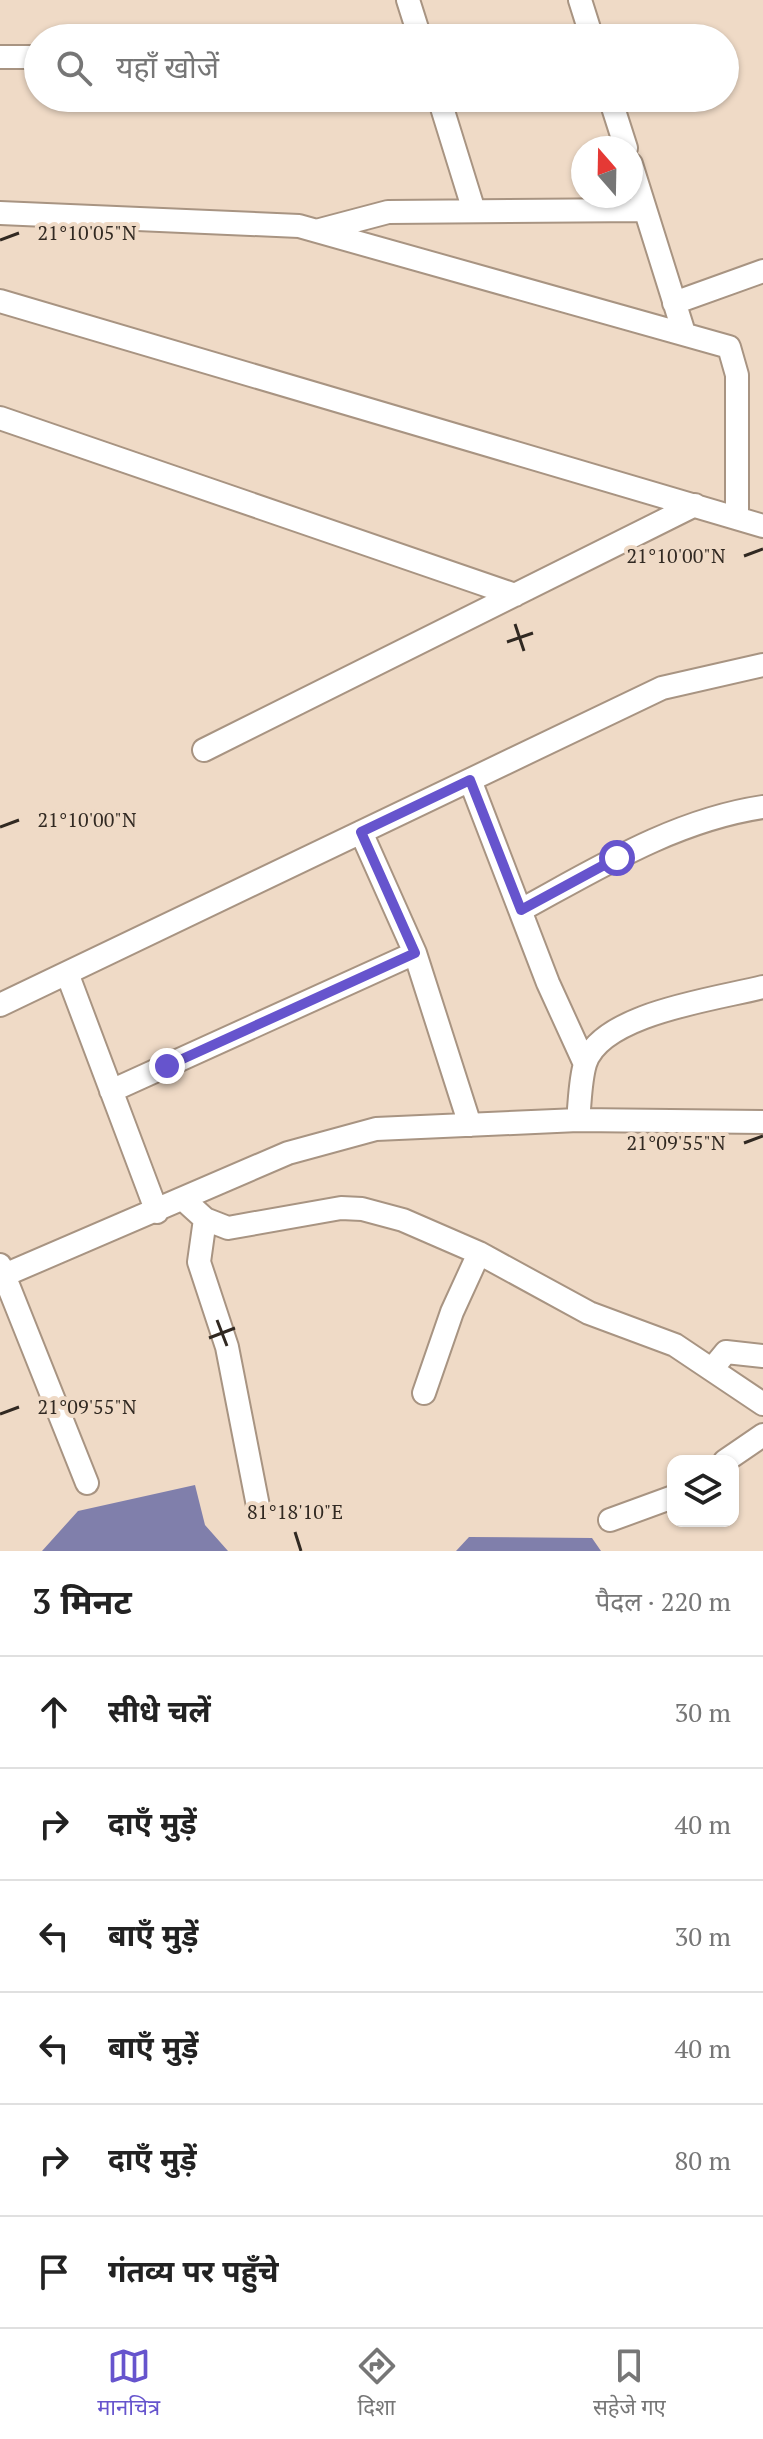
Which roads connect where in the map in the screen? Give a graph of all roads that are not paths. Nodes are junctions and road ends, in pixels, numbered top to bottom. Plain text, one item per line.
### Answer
1 (408, 0) edge
2 (580, 0) edge
3 (416, 24) edge
4 (588, 24) edge
5 (0, 57) edge
6 (24, 57) edge
7 (443, 112) edge
8 (614, 112) edge
9 (622, 136) edge
10 (643, 203) edge
11 (645, 210) junction
12 (474, 211) junction
13 (0, 213) edge
14 (320, 230) junction
15 (763, 271) edge
16 (0, 301) edge
17 (674, 303) junction
18 (684, 333) junction
19 (0, 418) edge
20 (695, 505) junction
21 (737, 518) junction
22 (763, 526) edge
23 (515, 595) junction
24 (763, 665) edge
25 (204, 750) dead end
26 (470, 780) junction
27 (763, 807) edge
28 (361, 832) junction
29 (521, 910) junction
30 (415, 953) junction
31 (67, 973) junction
32 (763, 987) edge
33 (0, 1005) edge
34 (585, 1064) junction
35 (111, 1091) junction
36 (578, 1120) junction
37 (763, 1122) edge
38 (470, 1125) junction
39 (184, 1200) junction
40 (157, 1212) junction
41 (205, 1219) junction
42 (479, 1253) junction
43 (1, 1272) edge
44 (763, 1356) edge
45 (712, 1369) junction
46 (424, 1393) dead end
47 (763, 1404) edge
48 (763, 1435) edge
49 (734, 1455) edge
50 (87, 1483) dead end
51 (667, 1499) edge
52 (258, 1506) dead end
53 (610, 1520) dead end

1 - 3 street
2 - 4 street
5 - 6 street
7 - 12 street
8 - 9 street
10 - 11 street
11 - 12 street
11 - 17 street
12 - 14 street
13 - 14 street
14 - 18 street
15 - 17 street
16 - 20 street
17 - 18 street
18 - 21 street
19 - 23 street
20 - 21 street
20 - 23 street
21 - 22 street
23 - 25 street
24 - 26 street
26 - 28 street
26 - 29 street
27 - 29 street
28 - 30 street
28 - 31 street
29 - 34 street
30 - 35 street
30 - 38 street
31 - 33 street
31 - 35 street
32 - 34 street
34 - 36 street
35 - 40 street
36 - 37 street
36 - 38 street
38 - 39 street
39 - 40 street
39 - 41 street
40 - 43 street
41 - 42 street
41 - 52 street
42 - 45 street
42 - 46 street
43 - 50 street
44 - 45 street
45 - 47 street
48 - 49 street
51 - 53 street

